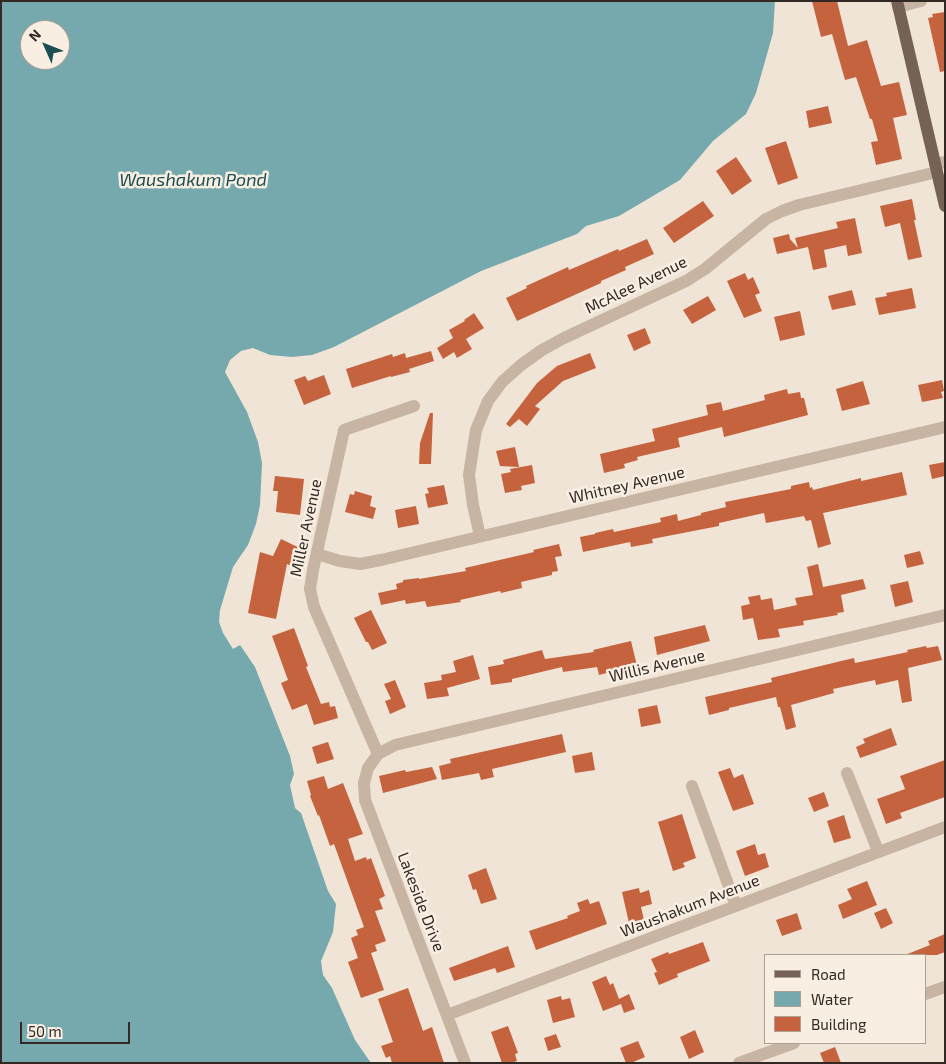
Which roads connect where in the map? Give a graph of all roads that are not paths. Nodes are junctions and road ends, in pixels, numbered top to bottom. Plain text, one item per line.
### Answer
1 (921, 1) edge
2 (897, 4) edge
3 (939, 166) edge
4 (945, 206) edge
5 (414, 406) dead end
6 (945, 426) edge
7 (480, 536) junction
8 (317, 554) junction
9 (945, 615) edge
10 (378, 754) junction
11 (847, 773) dead end
12 (692, 786) dead end
13 (945, 827) edge
14 (878, 851) junction
15 (736, 906) junction
16 (945, 987) edge
17 (926, 994) edge
18 (447, 1015) junction
19 (791, 1044) edge
20 (465, 1063) edge
21 (739, 1063) edge

1 - 2 street
2 - 3 main road
3 - 4 main road
3 - 7 street, McAlee Avenue
5 - 8 street, Miller Avenue
6 - 7 street, Whitney Avenue
7 - 8 street, Whitney Avenue
8 - 10 street, Miller Avenue
9 - 10 street, Willis Avenue
10 - 18 street, Lakeside Drive
11 - 14 street
12 - 15 street
13 - 14 street, Waushakum Avenue
14 - 15 street, Waushakum Avenue
15 - 18 street, Waushakum Avenue
16 - 17 street
18 - 20 street, Lakeside Drive
19 - 21 street

